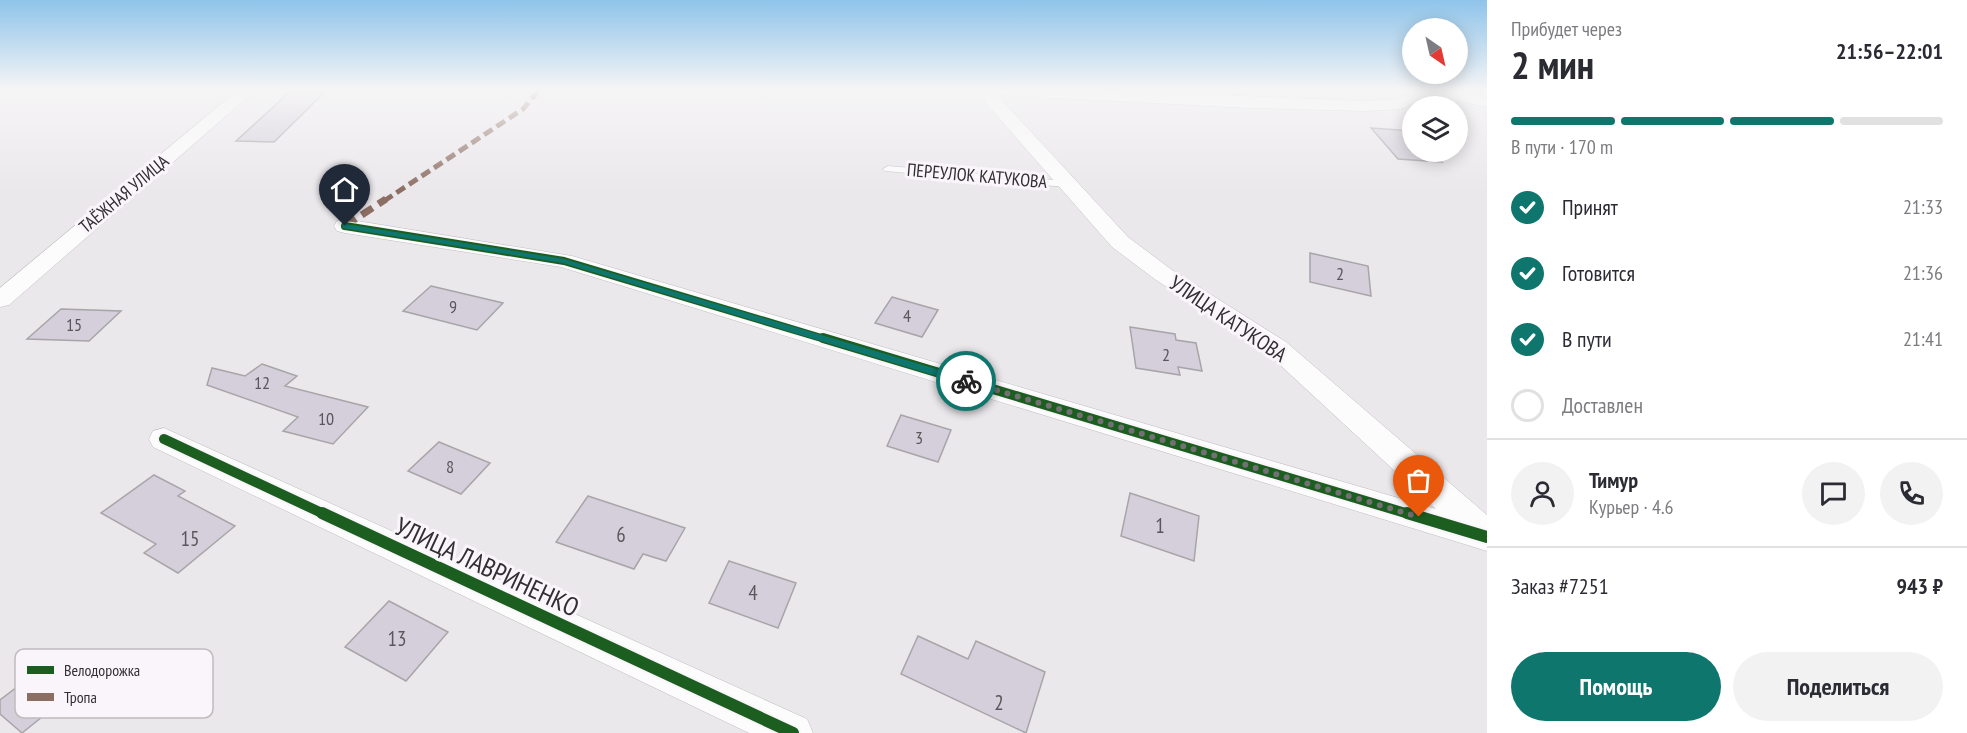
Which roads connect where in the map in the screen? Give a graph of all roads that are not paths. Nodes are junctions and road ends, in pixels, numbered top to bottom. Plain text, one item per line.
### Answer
1 (209, 123) edge
2 (1012, 123) edge
3 (888, 169) dead end
4 (1066, 184) junction
5 (345, 226) dead end
6 (0, 300) edge
7 (164, 439) dead end
8 (1487, 536) edge
9 (793, 733) edge

1 - 6 street, ТАЁЖНАЯ УЛИЦА
2 - 4 street, УЛИЦА КАТУКОВА
3 - 4 lane, ПЕРЕУЛОК КАТУКОВА
4 - 8 street, УЛИЦА КАТУКОВА
5 - 8 street
7 - 9 street, УЛИЦА ЛАВРИНЕНКО

